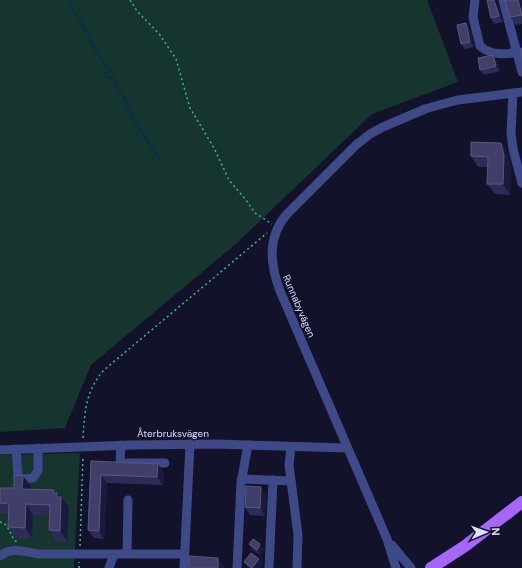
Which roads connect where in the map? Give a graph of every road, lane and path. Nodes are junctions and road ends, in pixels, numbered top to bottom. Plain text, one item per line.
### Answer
1 (130, 0) edge
2 (476, 0) edge
3 (503, 0) edge
4 (517, 52) junction
5 (522, 72) edge
6 (518, 92) edge
7 (522, 183) edge
8 (278, 228) junction
9 (190, 444) junction
10 (121, 445) junction
11 (248, 445) junction
12 (83, 446) junction
13 (291, 447) junction
14 (38, 448) junction
15 (347, 448) junction
16 (16, 449) junction
17 (0, 450) edge
18 (165, 463) dead end
19 (241, 479) junction
20 (273, 480) junction
21 (291, 481) junction
22 (128, 500) dead end
23 (522, 502) edge
24 (0, 522) edge
25 (387, 539) junction
26 (465, 546) junction
27 (19, 550) junction
28 (114, 554) junction
29 (127, 554) junction
30 (184, 554) junction
31 (79, 555) junction
32 (0, 556) edge
33 (79, 568) edge
34 (109, 568) edge
35 (184, 568) edge
36 (237, 568) edge
37 (269, 568) edge
38 (297, 568) edge
39 (396, 568) edge
40 (411, 568) edge
41 (431, 568) edge
42 (447, 568) edge

1 - 8 path
2 - 4 street
3 - 4 street
4 - 5 street
6 - 7 street, Runnabyvägen
6 - 8 street, Runnabyvägen
8 - 12 path
8 - 15 street, Runnabyvägen
9 - 10 street, Återbruksvägen
9 - 11 street, Återbruksvägen
9 - 30 street
10 - 12 street, Återbruksvägen
10 - 18 street
11 - 13 street, Återbruksvägen
11 - 19 street
12 - 14 street, Återbruksvägen
12 - 31 path
13 - 15 street, Återbruksvägen
13 - 21 street
14 - 16 street, Återbruksvägen
14 - 16 street
15 - 25 street, Runnabyvägen
16 - 17 street, Återbruksvägen
19 - 20 street
19 - 36 street
20 - 21 street
20 - 37 street
21 - 38 street
22 - 29 street
23 - 26 main road
24 - 27 path
25 - 39 street, Runnabyvägen
25 - 40 street, Runnabyvägen
26 - 41 main road
26 - 42 main road
27 - 31 street
27 - 32 street
28 - 29 street
28 - 31 street
28 - 34 street
29 - 30 street
30 - 35 street
31 - 33 path

